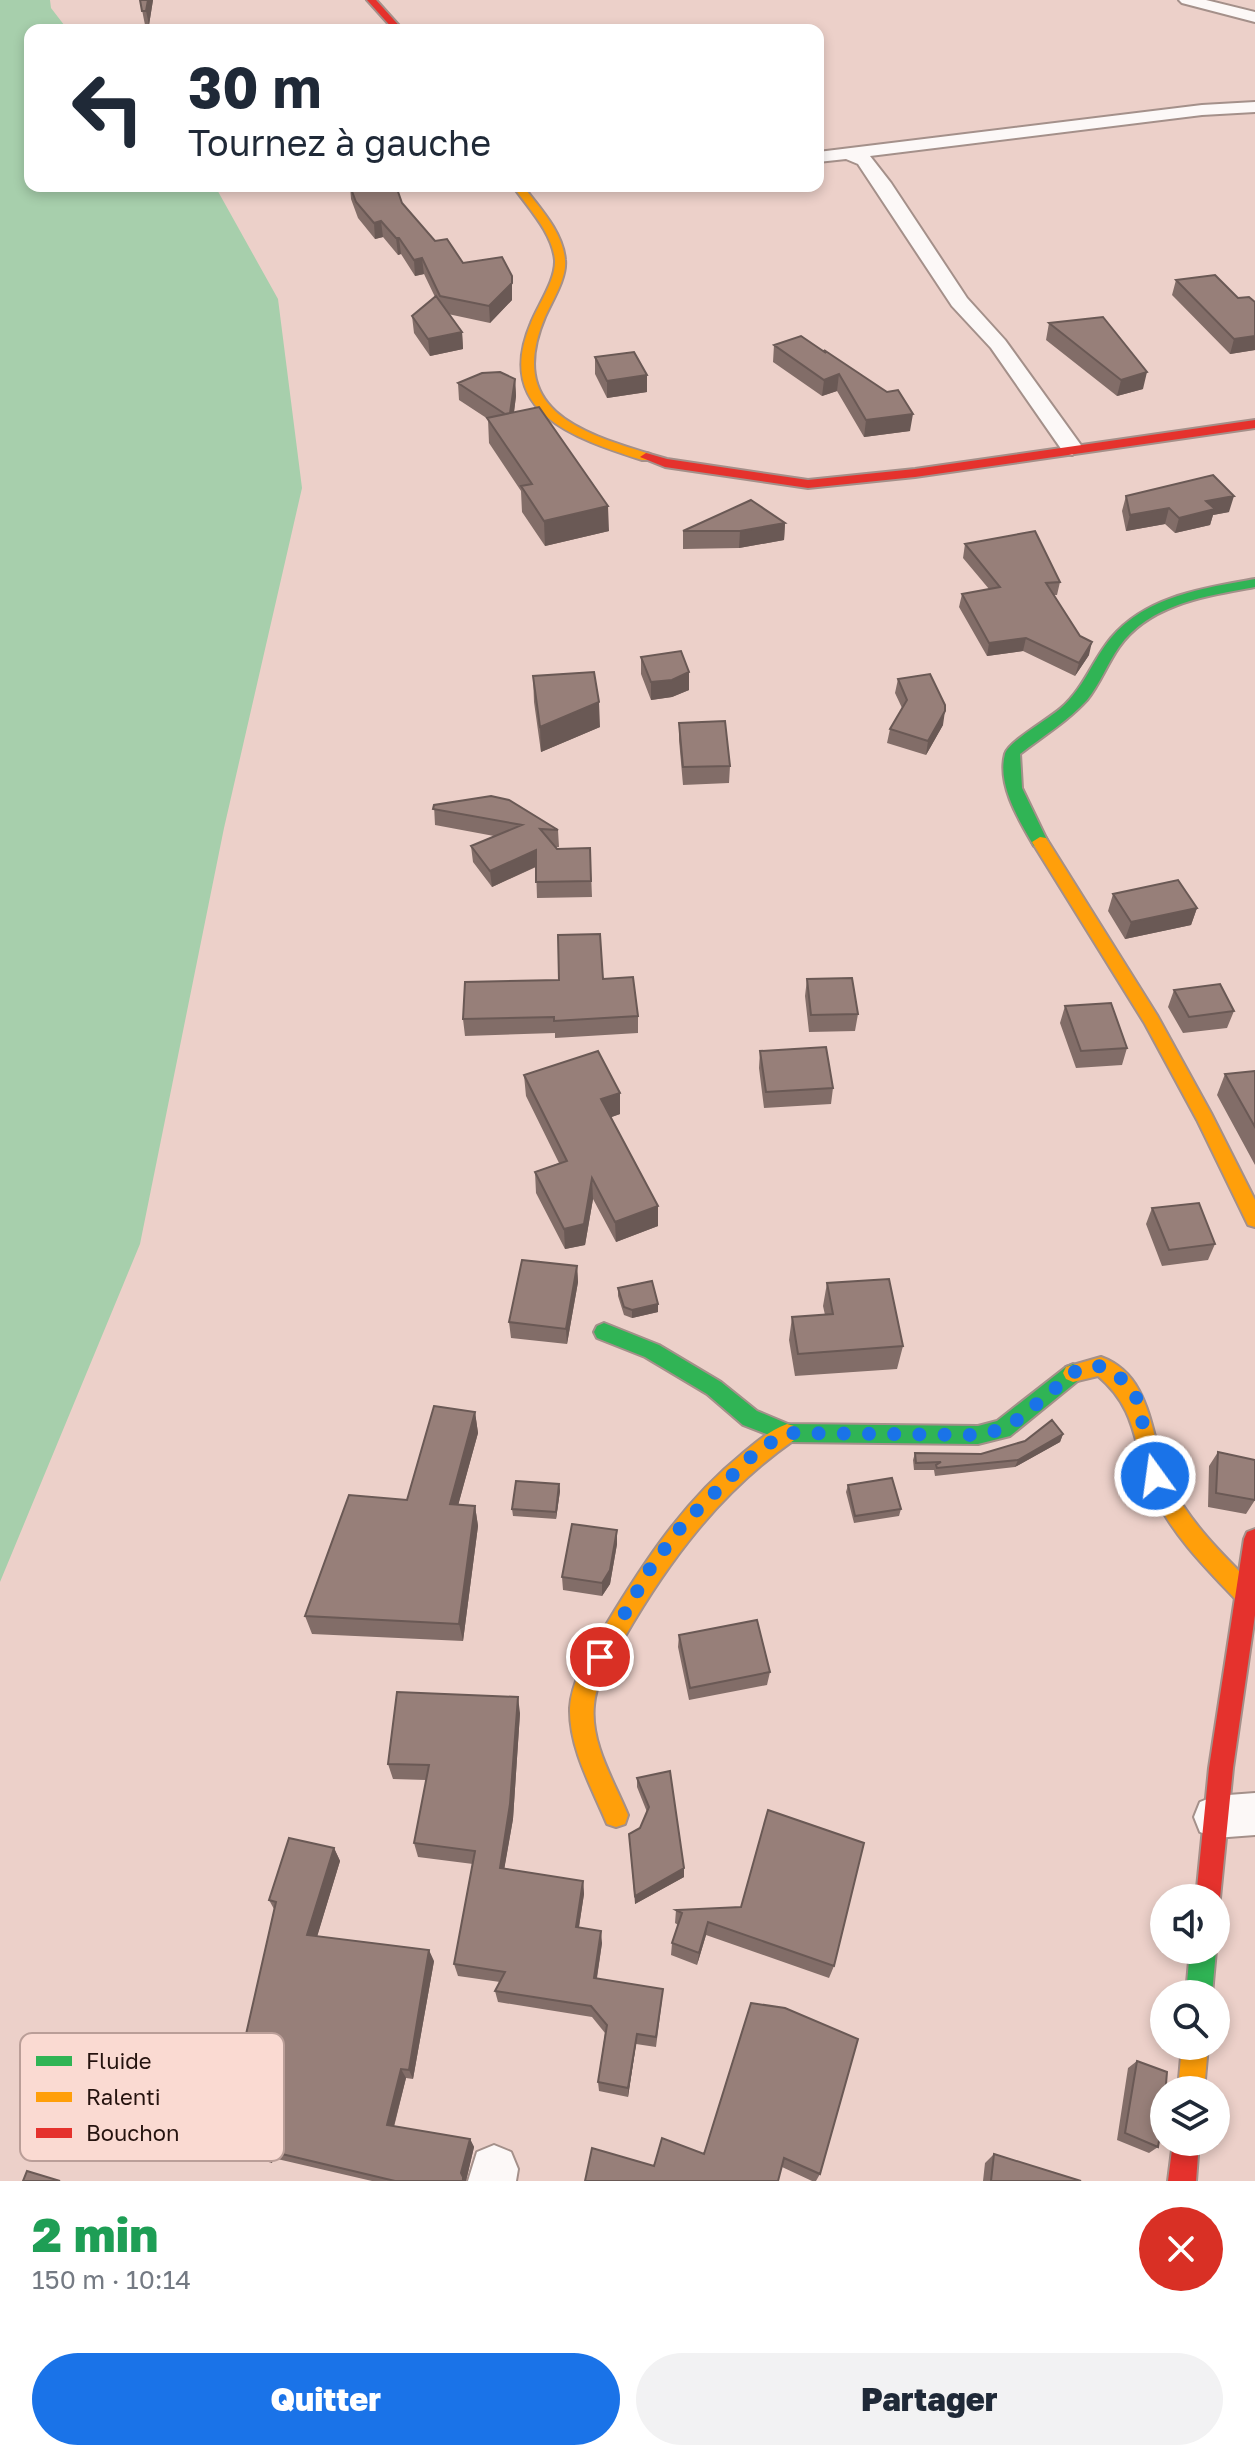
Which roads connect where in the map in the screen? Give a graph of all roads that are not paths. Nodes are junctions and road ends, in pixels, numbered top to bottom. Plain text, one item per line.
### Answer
1 (371, 0) edge
2 (1187, 0) edge
3 (1255, 17) edge
4 (393, 24) edge
5 (1255, 107) edge
6 (849, 154) junction
7 (824, 156) edge
8 (527, 192) edge
9 (1255, 424) edge
10 (1072, 448) junction
11 (1255, 583) edge
12 (1255, 1219) edge
13 (604, 1332) dead end
14 (787, 1433) junction
15 (1255, 1539) edge
16 (1246, 1594) junction
17 (616, 1815) dead end
18 (1235, 1816) edge
19 (1213, 1884) edge
20 (1185, 2156) edge
21 (1182, 2181) edge

1 - 4 street
2 - 3 street
5 - 6 street
6 - 7 street
6 - 10 street
8 - 10 street
9 - 10 street
11 - 12 street
13 - 14 street
14 - 16 street
14 - 17 street
15 - 16 street
16 - 18 street
18 - 19 street
20 - 21 street

